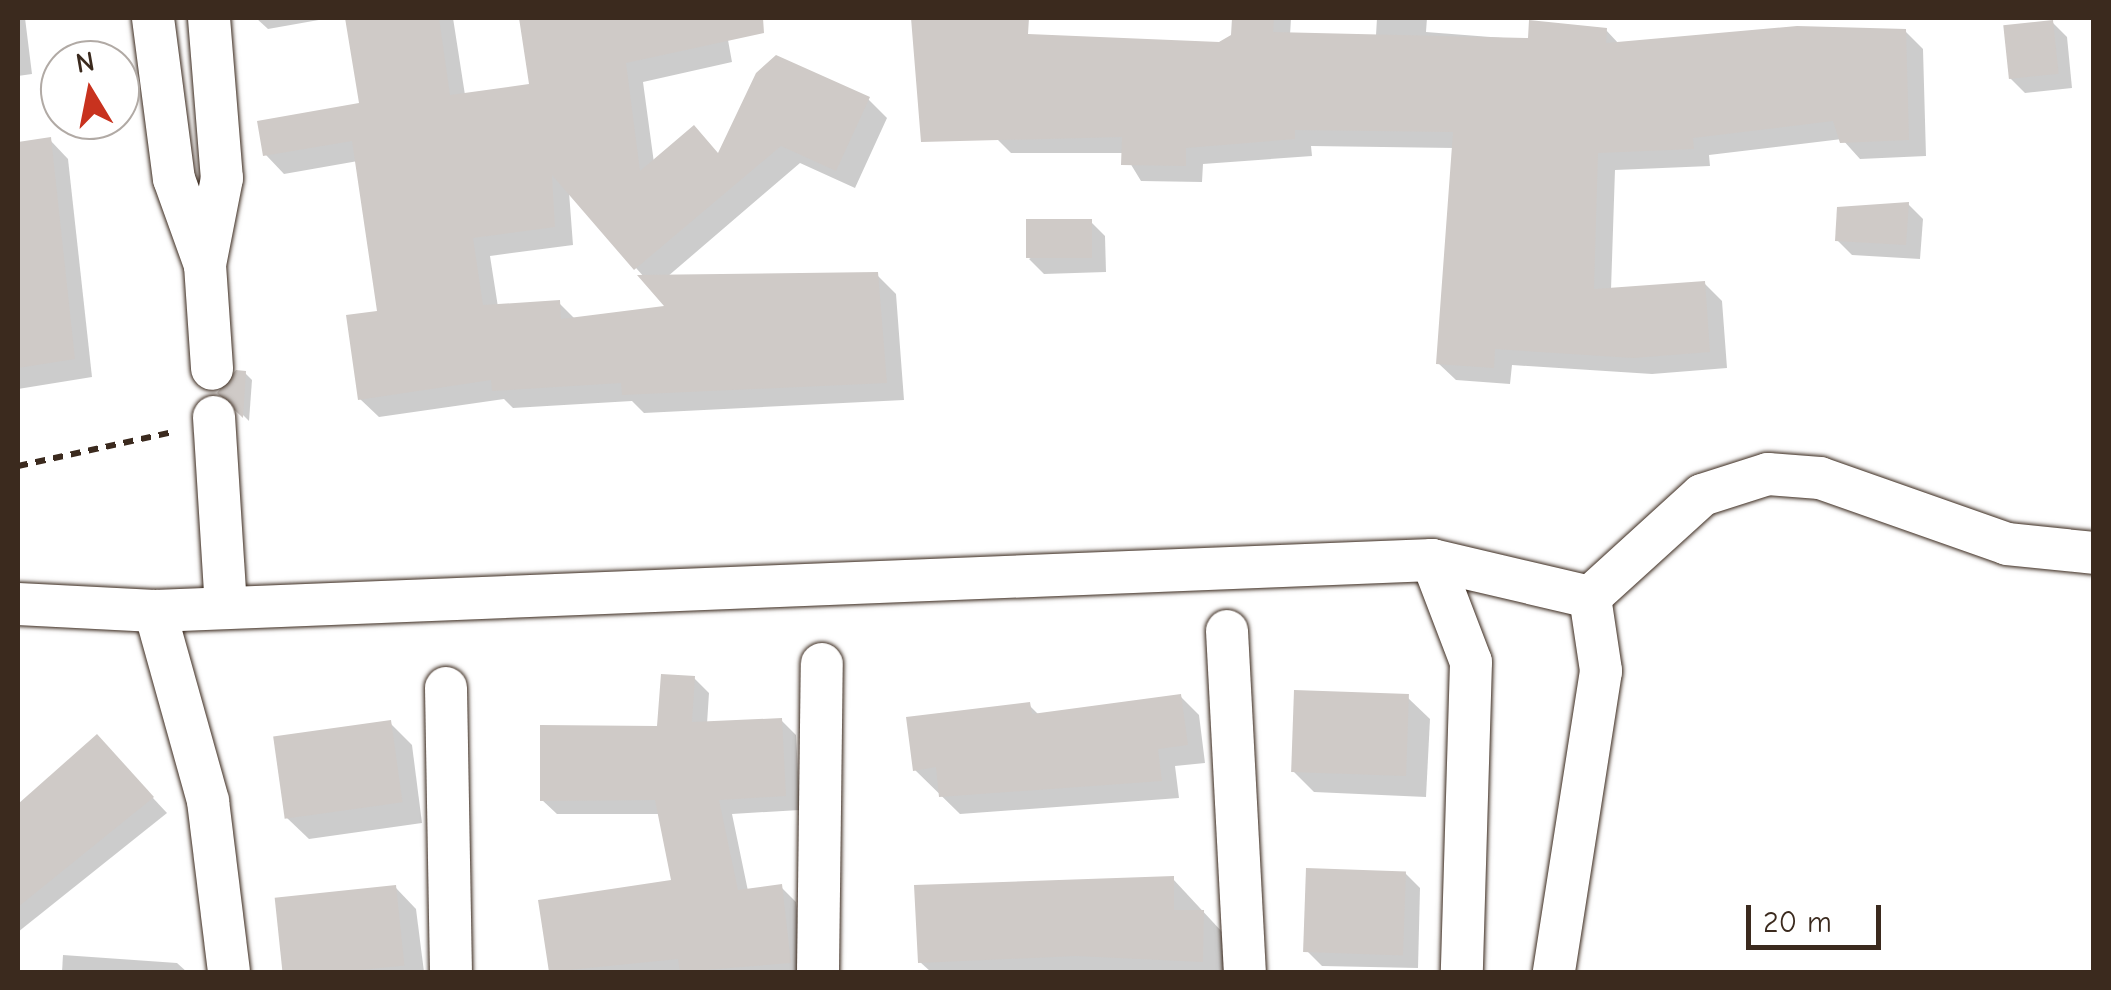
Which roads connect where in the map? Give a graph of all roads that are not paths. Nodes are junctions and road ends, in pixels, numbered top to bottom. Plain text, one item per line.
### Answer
1 (153, 18) edge
2 (209, 18) edge
3 (205, 266) junction
4 (212, 368) dead end
5 (214, 417) road end
6 (2094, 553) edge
7 (1432, 560) junction
8 (1590, 597) junction
9 (18, 604) edge
10 (226, 606) junction
11 (155, 611) junction
12 (1227, 631) dead end
13 (822, 664) dead end
14 (446, 688) dead end
15 (229, 972) edge
16 (451, 972) edge
17 (818, 972) edge
18 (1245, 972) edge
19 (1462, 972) edge
20 (1554, 972) edge

1 - 3 street
2 - 3 street
3 - 4 street
5 - 10 street
6 - 8 street
7 - 8 street
7 - 10 street
7 - 19 street
8 - 20 street
9 - 11 street
10 - 11 street
11 - 15 street
12 - 18 street
13 - 17 street
14 - 16 street

